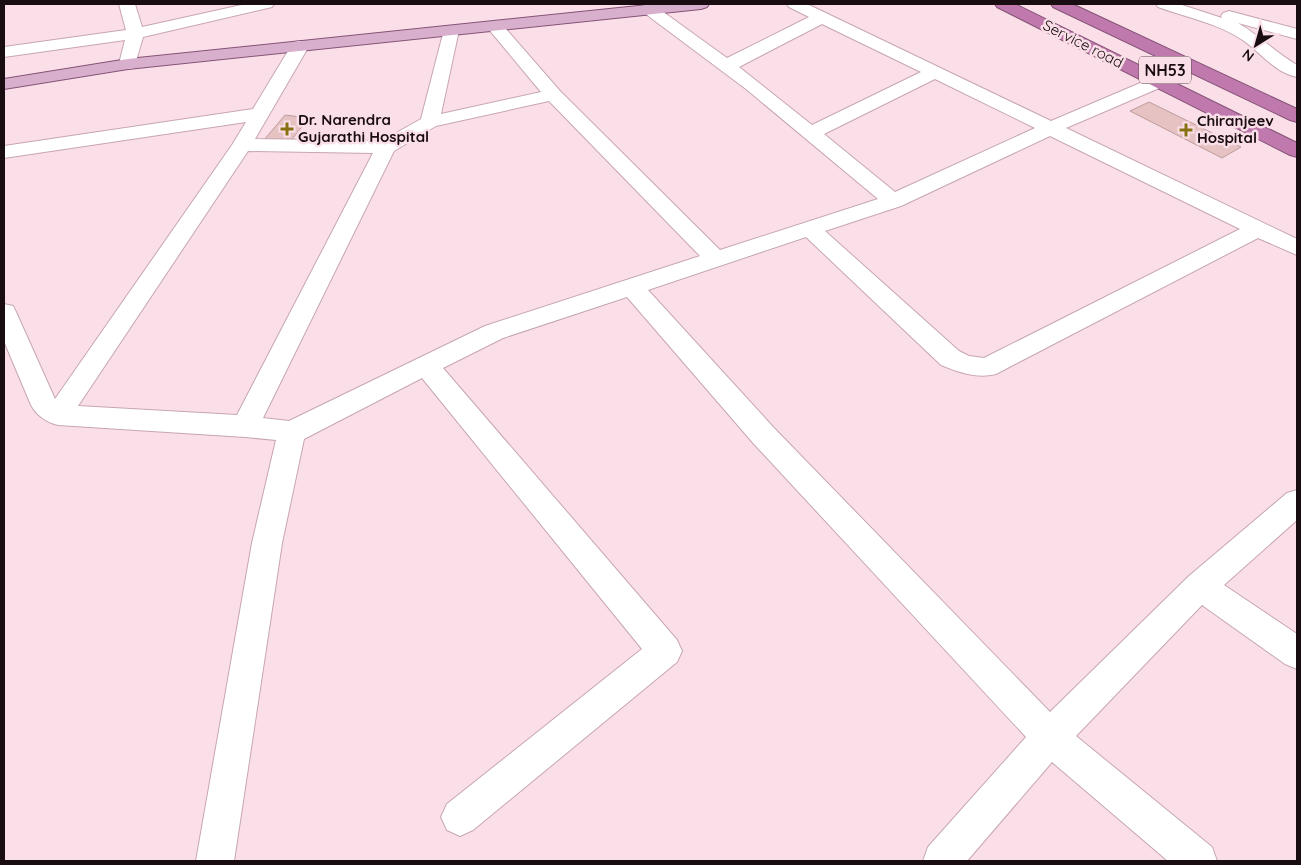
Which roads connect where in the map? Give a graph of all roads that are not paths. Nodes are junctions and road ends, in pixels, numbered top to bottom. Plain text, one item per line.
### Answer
1 (127, 4) edge
2 (266, 4) edge
3 (701, 4) edge
4 (795, 4) edge
5 (1003, 4) edge
6 (1034, 4) edge
7 (1059, 4) edge
8 (1088, 4) edge
9 (1164, 4) edge
10 (1183, 4) edge
11 (649, 9) junction
12 (823, 17) junction
13 (494, 26) junction
14 (451, 30) junction
15 (135, 34) junction
16 (1297, 34) edge
17 (300, 46) junction
18 (4, 52) edge
19 (128, 64) junction
20 (726, 66) junction
21 (935, 72) junction
22 (1297, 72) edge
23 (1158, 82) junction
24 (4, 84) edge
25 (553, 95) junction
26 (1297, 100) edge
27 (260, 114) junction
28 (1297, 116) edge
29 (430, 122) junction
30 (1050, 128) junction
31 (1297, 130) edge
32 (811, 133) junction
33 (242, 145) junction
34 (386, 147) junction
35 (1297, 150) edge
36 (4, 152) edge
37 (893, 201) junction
38 (810, 229) junction
39 (1257, 229) junction
40 (1297, 248) edge
41 (717, 260) junction
42 (633, 288) junction
43 (4, 312) edge
44 (426, 365) junction
45 (58, 415) junction
46 (245, 426) junction
47 (293, 432) junction
48 (1297, 502) edge
49 (1200, 586) junction
50 (1297, 653) edge
51 (1050, 737) junction
52 (460, 817) dead end
53 (215, 861) edge
54 (942, 861) edge
55 (1198, 861) edge

1 - 15 street
2 - 15 street
3 - 11 main road
4 - 12 street
5 - 23 highway, Service road
6 - 31 highway, NH53
7 - 28 highway, NH53
8 - 26 highway
9 - 22 street
10 - 16 street
11 - 13 main road
11 - 20 street
12 - 20 street
12 - 21 street
13 - 14 main road
13 - 25 street
14 - 17 main road
14 - 29 street
15 - 18 street
15 - 19 street
17 - 19 main road
17 - 27 street
19 - 24 main road
20 - 32 street
21 - 30 street
21 - 32 street
23 - 30 street
23 - 35 highway, Service road
25 - 29 street
25 - 41 street
27 - 33 street
27 - 36 street
29 - 34 street
30 - 37 street
30 - 39 street
32 - 37 street
33 - 34 street
33 - 45 street
34 - 46 street
37 - 38 street
38 - 39 street
38 - 41 street
39 - 40 street
41 - 42 street
42 - 44 street
42 - 51 street
43 - 45 street
44 - 47 street
44 - 52 street
45 - 46 street
46 - 47 street
47 - 53 street
48 - 49 street
49 - 50 street
49 - 51 street
51 - 54 street
51 - 55 street

